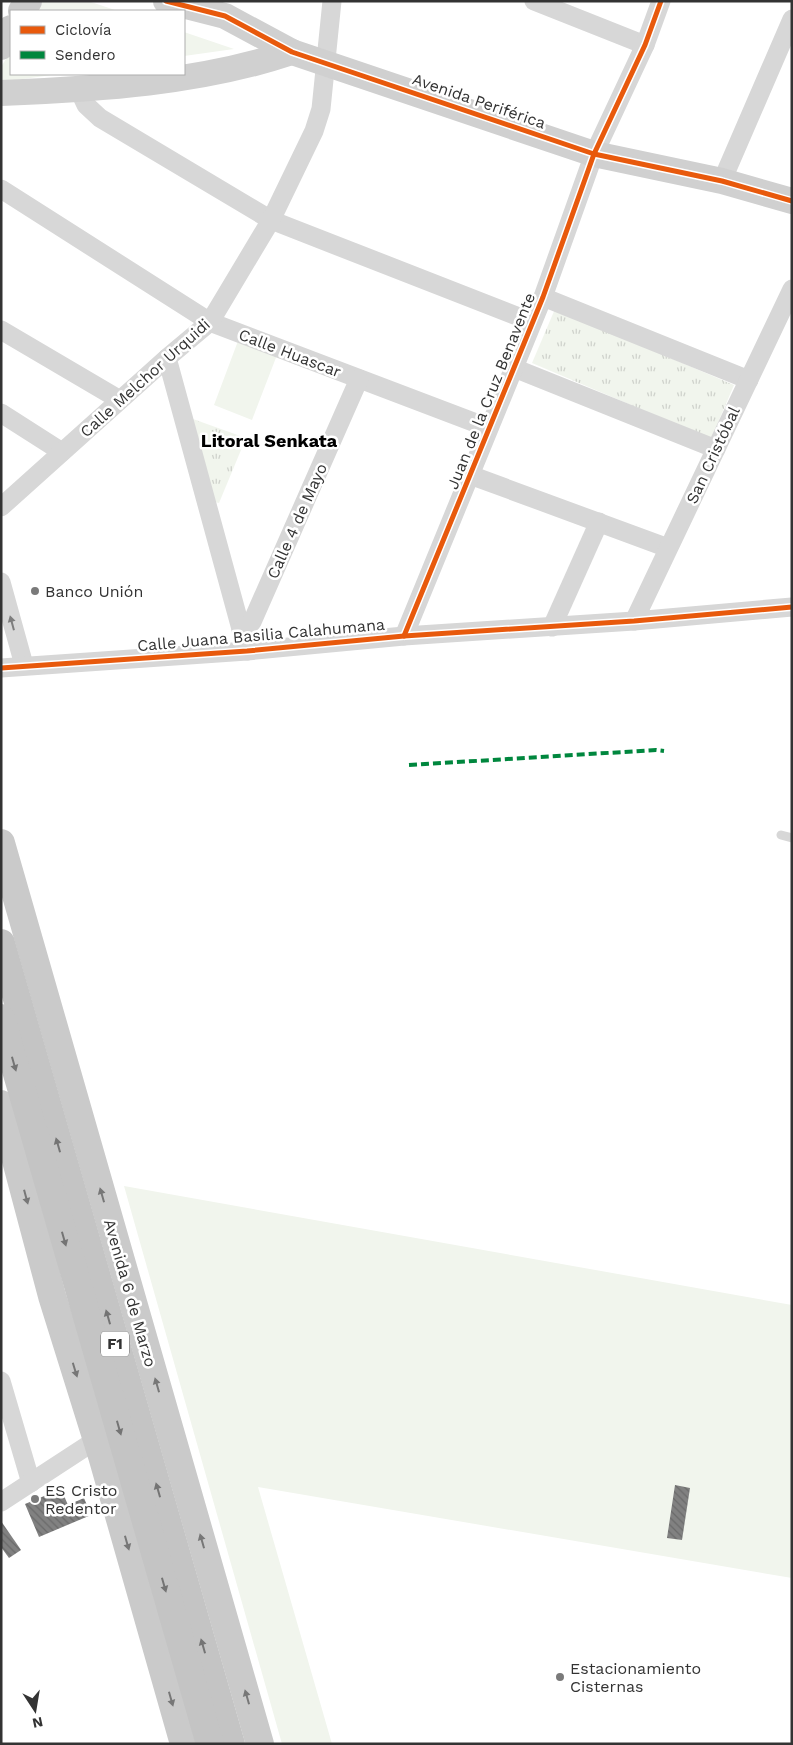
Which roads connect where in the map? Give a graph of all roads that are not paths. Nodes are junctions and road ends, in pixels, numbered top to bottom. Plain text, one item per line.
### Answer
1 (166, 1) edge
2 (332, 1) edge
3 (534, 1) edge
4 (662, 1) edge
5 (792, 19) edge
6 (10, 31) edge
7 (645, 45) junction
8 (1, 46) edge
9 (292, 52) junction
10 (325, 62) junction
11 (79, 90) junction
12 (1, 93) edge
13 (594, 154) junction
14 (722, 180) junction
15 (1, 189) edge
16 (792, 201) edge
17 (271, 220) junction
18 (792, 289) edge
19 (543, 297) junction
20 (210, 322) junction
21 (532, 322) junction
22 (1, 330) edge
23 (167, 358) junction
24 (514, 368) junction
25 (359, 379) junction
26 (749, 380) junction
27 (120, 400) junction
28 (1, 413) edge
29 (489, 428) junction
30 (716, 449) junction
31 (62, 452) junction
32 (470, 475) junction
33 (1, 507) edge
34 (600, 522) junction
35 (668, 548) junction
36 (1, 582) edge
37 (792, 607) edge
38 (634, 621) junction
39 (552, 626) junction
40 (241, 630) junction
41 (404, 636) junction
42 (247, 651) junction
43 (24, 665) junction
44 (1, 668) edge
45 (781, 835) dead end
46 (792, 838) edge
47 (1, 843) edge
48 (1, 943) edge
49 (1, 1018) edge
50 (1, 1104) edge
51 (7, 1154) edge
52 (1, 1381) edge
53 (96, 1440) junction
54 (31, 1483) junction
55 (1, 1502) edge
56 (184, 1744) edge
57 (210, 1744) edge
58 (231, 1744) edge
59 (260, 1744) edge

1 - 9 street, Avenida Periférica
2 - 10 street, Calle Melchor Urquidi
3 - 7 street
4 - 7 street, Juan de la Cruz Benavente
5 - 14 street
6 - 8 main road
7 - 13 street, Juan de la Cruz Benavente
9 - 10 street, Avenida Periférica
9 - 11 street
10 - 13 street, Avenida Periférica
10 - 17 street, Calle Melchor Urquidi
11 - 12 street
11 - 17 street
13 - 14 street, Avenida Periférica
13 - 19 street, Juan de la Cruz Benavente
14 - 16 street, Avenida Periférica
15 - 20 street, Calle Huascar
17 - 20 street, Calle Melchor Urquidi
17 - 21 street
18 - 26 street, San Cristóbal
19 - 21 street, Juan de la Cruz Benavente
19 - 26 street
20 - 23 street, Calle Melchor Urquidi
20 - 25 street, Calle Huascar
21 - 24 street, Juan de la Cruz Benavente
22 - 27 street
23 - 27 street, Calle Melchor Urquidi
23 - 40 street
24 - 29 street, Juan de la Cruz Benavente
24 - 30 street
25 - 29 street, Calle Huascar
25 - 40 street, Calle 4 de Mayo
26 - 30 street, San Cristóbal
27 - 31 street, Calle Melchor Urquidi
28 - 31 street
29 - 32 street, Juan de la Cruz Benavente
30 - 35 street, San Cristóbal
31 - 33 street, Calle Melchor Urquidi
32 - 34 street
32 - 41 street, Juan de la Cruz Benavente
34 - 35 street
34 - 39 street
35 - 38 street, San Cristóbal
43 -> 36 street
37 - 38 street, Calle Juana Basilia Calahumana
38 - 39 street, Calle Juana Basilia Calahumana
39 - 41 street, Calle Juana Basilia Calahumana
40 - 42 street
41 - 42 street, Calle Juana Basilia Calahumana
42 - 43 street, Calle Juana Basilia Calahumana
43 - 44 street, Calle Juana Basilia Calahumana
45 - 46 lane
59 -> 47 main road, Avenida 6 de Marzo
58 -> 48 highway, Avenida 6 de Marzo / F1
49 -> 57 highway, F1
50 - 51 main road
51 -> 53 main road
52 - 54 street
53 - 54 street
53 -> 56 main road
54 - 55 street

